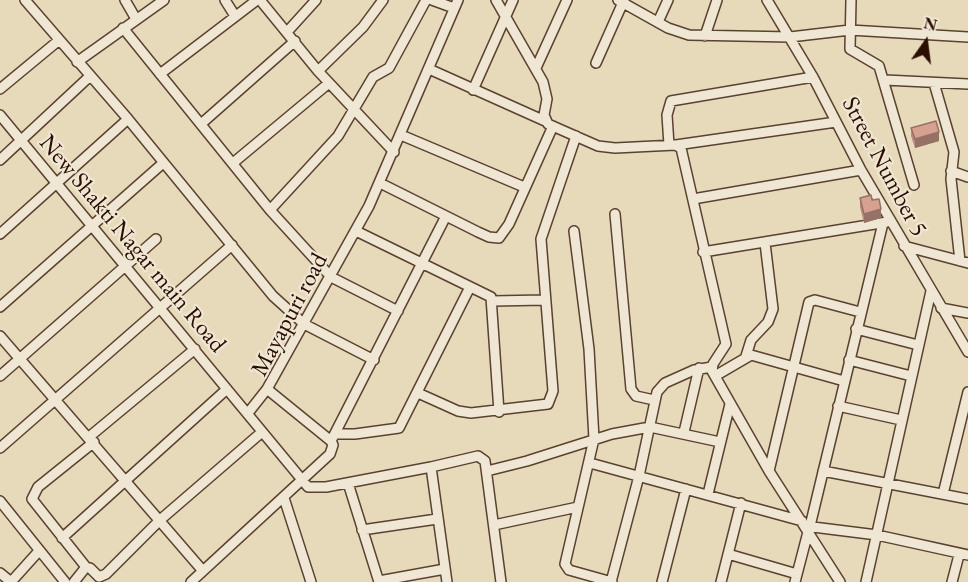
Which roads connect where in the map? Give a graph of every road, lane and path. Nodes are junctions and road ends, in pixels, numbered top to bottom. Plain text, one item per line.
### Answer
1 (25, 0) edge
2 (125, 0) edge
3 (164, 0) edge
4 (225, 0) edge
5 (258, 0) edge
6 (316, 0) edge
7 (383, 0) edge
8 (426, 0) edge
9 (432, 0) edge
10 (496, 0) edge
11 (513, 0) edge
12 (567, 0) edge
13 (668, 0) edge
14 (717, 0) edge
15 (767, 0) edge
16 (851, 0) edge
17 (622, 1) edge
18 (456, 4) edge
19 (236, 16) junction
20 (506, 17) junction
21 (136, 19) junction
22 (658, 22) junction
23 (123, 28) junction
24 (850, 30) junction
25 (287, 32) junction
26 (705, 36) junction
27 (790, 37) junction
28 (968, 37) edge
29 (58, 41) junction
30 (295, 41) junction
31 (77, 62) junction
32 (596, 63) dead end
33 (536, 68) junction
34 (429, 69) junction
35 (318, 71) junction
36 (160, 74) junction
37 (89, 77) junction
38 (813, 77) junction
39 (885, 80) junction
40 (329, 82) junction
41 (933, 83) junction
42 (968, 84) edge
43 (0, 89) edge
44 (473, 90) junction
45 (355, 109) junction
46 (0, 115) edge
47 (128, 119) junction
48 (837, 122) junction
49 (549, 123) junction
50 (201, 124) junction
51 (571, 134) junction
52 (401, 135) junction
53 (22, 141) junction
54 (672, 145) junction
55 (394, 152) junction
56 (0, 160) edge
57 (233, 163) junction
58 (162, 164) junction
59 (861, 170) junction
60 (951, 171) junction
61 (968, 177) edge
62 (57, 182) junction
63 (380, 183) junction
64 (914, 185) dead end
65 (524, 187) junction
66 (693, 199) junction
67 (270, 210) junction
68 (615, 214) dead end
69 (446, 216) junction
70 (886, 222) junction
71 (92, 225) junction
72 (356, 231) junction
73 (574, 231) dead end
74 (957, 233) junction
75 (0, 234) edge
76 (968, 235) edge
77 (156, 239) dead end
78 (765, 243) junction
79 (232, 245) junction
80 (904, 246) junction
81 (703, 252) junction
82 (964, 262) edge
83 (422, 265) junction
84 (125, 266) junction
85 (331, 277) junction
86 (470, 287) junction
87 (931, 291) junction
88 (544, 300) junction
89 (493, 301) junction
90 (0, 307) edge
91 (158, 308) junction
92 (941, 308) junction
93 (398, 311) junction
94 (860, 312) junction
95 (968, 313) edge
96 (304, 324) junction
97 (856, 329) junction
98 (0, 336) edge
99 (918, 345) junction
100 (195, 349) junction
101 (968, 352) edge
102 (746, 356) junction
103 (21, 358) junction
104 (374, 360) junction
105 (849, 360) junction
106 (793, 367) junction
107 (699, 368) junction
108 (713, 371) junction
109 (0, 376) edge
110 (911, 376) junction
111 (844, 381) junction
112 (227, 389) junction
113 (267, 389) junction
114 (968, 392) edge
115 (418, 393) junction
116 (57, 400) junction
117 (654, 400) junction
118 (730, 404) junction
119 (838, 406) junction
120 (499, 412) junction
121 (248, 413) junction
122 (901, 420) junction
123 (650, 427) junction
124 (262, 432) junction
125 (684, 432) junction
126 (333, 437) junction
127 (594, 439) junction
128 (91, 440) junction
129 (720, 442) junction
130 (0, 448) edge
131 (590, 463) junction
132 (431, 467) junction
133 (487, 471) junction
134 (769, 471) junction
135 (823, 471) junction
136 (639, 476) junction
137 (125, 479) junction
138 (303, 481) junction
139 (348, 483) junction
140 (888, 483) junction
141 (686, 489) junction
142 (708, 494) junction
143 (943, 494) junction
144 (284, 498) junction
145 (968, 499) edge
146 (0, 501) edge
147 (741, 503) junction
148 (578, 507) junction
149 (7, 510) junction
150 (0, 519) edge
151 (437, 519) junction
152 (160, 520) junction
153 (494, 525) junction
154 (806, 526) junction
155 (362, 530) junction
156 (877, 535) junction
157 (62, 538) junction
158 (38, 552) junction
159 (728, 555) junction
160 (964, 555) edge
161 (86, 567) junction
162 (445, 569) junction
163 (203, 571) junction
164 (0, 573) edge
165 (796, 578) edge
166 (842, 581) edge
167 (11, 582) edge
168 (65, 582) edge
169 (74, 582) edge
170 (191, 582) edge
171 (312, 582) edge
172 (379, 582) edge
173 (447, 582) edge
174 (501, 582) edge
175 (612, 582) edge
176 (662, 582) edge
177 (721, 582) edge
178 (866, 582) edge
179 (952, 582) edge

1 - 29 street
2 - 21 street
3 - 21 street
4 - 19 street
5 - 19 street
5 - 25 street
6 - 25 street
7 - 35 street
8 - 45 street
9 - 18 street
10 - 20 street
11 - 20 street
12 - 33 street
13 - 22 street
14 - 26 street
15 - 27 street, Street Number 5
16 - 24 street
17 - 22 street
17 - 32 street
18 - 34 street, Mayapuri road
19 - 36 street
20 - 33 street
20 - 44 street
21 - 23 street
22 - 26 street
23 - 31 street
23 - 36 street
24 - 27 street
24 - 28 street
24 - 39 street
25 - 30 street
26 - 27 street
27 - 38 street, Street Number 5
29 - 31 street
29 - 43 street
30 - 35 street
30 - 50 street
31 - 37 street
33 - 49 street
34 - 44 street
34 - 52 street, Mayapuri road
35 - 40 street
36 - 50 street
37 - 47 street
37 - 53 street
38 - 48 street, Street Number 5
38 - 54 street
39 - 41 street
39 - 64 street
40 - 45 street
40 - 57 street
41 - 42 street
41 - 60 street
44 - 49 street
45 - 55 street
45 - 67 street
46 - 53 street, New Shakti Nagar main Road
47 - 58 street
47 - 62 street
48 - 54 street
48 - 59 street, Street Number 5
49 - 51 street
49 - 65 street
50 - 57 street
51 - 54 street
51 - 88 street
52 - 55 street, Mayapuri road
52 - 65 street
53 - 56 street
53 - 62 street, New Shakti Nagar main Road
54 - 66 street
55 - 63 street, Mayapuri road
57 - 67 street
58 - 71 street
58 - 79 street
59 - 66 street
59 - 70 street, Street Number 5
60 - 61 street
60 - 74 street
62 - 71 street, New Shakti Nagar main Road
62 - 75 street
63 - 69 street
63 - 72 street, Mayapuri road
65 - 69 street
66 - 81 street
67 - 85 street
68 - 117 street
69 - 83 street
70 - 78 street
70 - 80 street, Street Number 5
70 - 94 street
71 - 84 street, New Shakti Nagar main Road
71 - 90 street
72 - 83 street
72 - 85 street, Mayapuri road
73 - 127 street
74 - 76 street
74 - 82 street
77 - 84 street
78 - 81 street
78 - 102 street
79 - 91 street
79 - 96 street
80 - 82 street
80 - 87 street, Street Number 5
81 - 108 street
83 - 86 street
83 - 93 street
84 - 91 street, New Shakti Nagar main Road
84 - 103 street
85 - 93 street
85 - 96 street, Mayapuri road
86 - 89 street
86 - 115 street
87 - 92 street, Street Number 5
87 - 99 street
88 - 89 street
88 - 120 street
89 - 120 street
91 - 100 street, New Shakti Nagar main Road
91 - 116 street
92 - 95 street
92 - 101 street, Street Number 5
93 - 104 street
94 - 97 street
94 - 106 street
96 - 104 street
96 - 113 street, Mayapuri road
97 - 99 street
97 - 105 street
98 - 103 street
99 - 110 street
100 - 112 street, New Shakti Nagar main Road
100 - 128 street
102 - 106 street
102 - 108 street
103 - 109 street
103 - 116 street
104 - 126 street
105 - 110 street
105 - 111 street
106 - 111 street
106 - 134 street
107 - 108 street
107 - 117 street
107 - 125 street
108 - 118 street
110 - 122 street
111 - 119 street
112 - 121 street, New Shakti Nagar main Road
112 - 137 street
113 - 121 street
113 - 126 street, Mayapuri road
114 - 143 street
115 - 120 street
115 - 126 street
116 - 128 street
116 - 130 street
117 - 123 street
118 - 129 street
118 - 134 street
119 - 122 street
119 - 135 street
121 - 124 street, New Shakti Nagar main Road
122 - 140 street
123 - 125 street
123 - 127 street
123 - 136 street
124 - 138 street, New Shakti Nagar main Road
124 - 152 street
125 - 129 street
126 - 138 street
127 - 131 street
127 - 133 street
128 - 137 street
128 - 157 street
129 - 142 street
131 - 136 street
131 - 148 street
132 - 133 street
132 - 139 street
132 - 151 street
133 - 153 street
134 - 154 street
135 - 140 street
135 - 154 street
136 - 141 street
136 - 175 street
137 - 152 street
137 - 157 street
138 - 139 street
138 - 144 street
139 - 155 street
140 - 143 street
140 - 156 street
141 - 142 street
141 - 176 street
142 - 147 street
143 - 145 street
144 - 163 street
144 - 171 street
146 - 149 street
147 - 154 street
147 - 159 street
148 - 153 street
148 - 175 street
149 - 150 street
149 - 158 street
151 - 155 street
151 - 162 street
152 - 161 street
152 - 163 street
153 - 174 street
154 - 156 street
154 - 165 street
154 - 166 street
155 - 172 street
156 - 160 street
156 - 178 street
157 - 161 street
158 - 167 street
158 - 168 street
159 - 165 street
159 - 177 street
160 - 179 street
161 - 169 street
162 - 172 street
162 - 173 street
163 - 170 street
164 - 167 street

